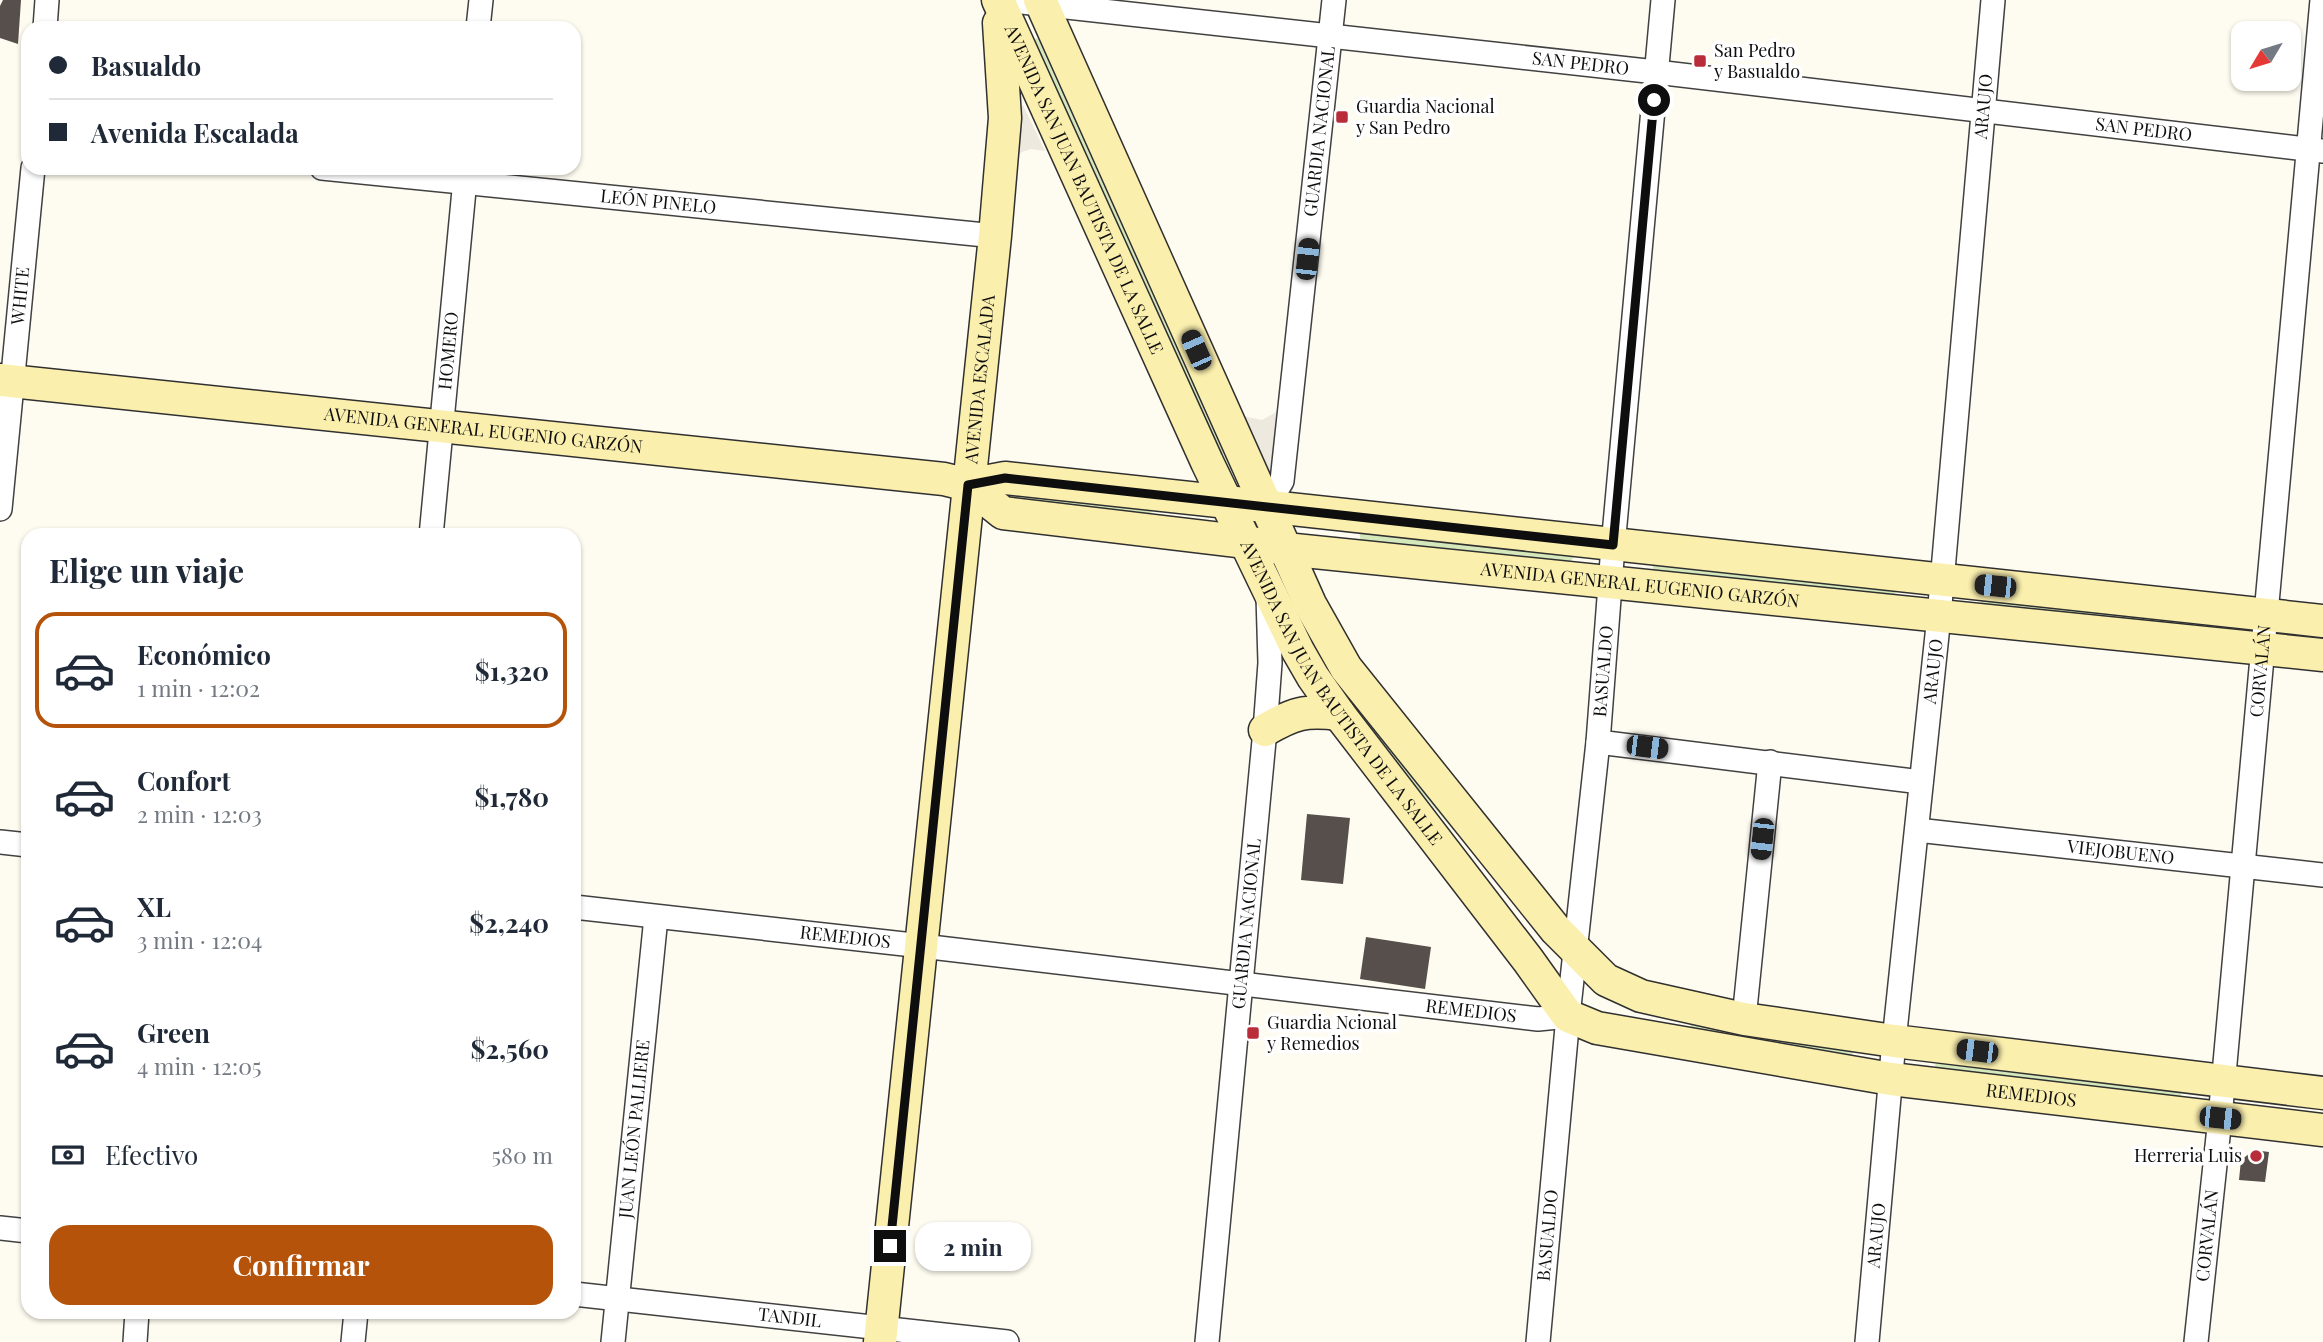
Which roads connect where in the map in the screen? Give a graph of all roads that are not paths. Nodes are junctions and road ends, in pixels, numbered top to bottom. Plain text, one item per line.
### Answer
1 (47, 0) edge
2 (481, 0) edge
3 (997, 0) edge
4 (1003, 0) edge
5 (1334, 0) edge
6 (1663, 0) edge
7 (1993, 0) edge
8 (2322, 0) edge
9 (1041, 2) edge
10 (46, 21) edge
11 (479, 21) edge
12 (1331, 36) junction
13 (1656, 72) junction
14 (1983, 112) junction
15 (2316, 150) edge
16 (32, 175) edge
17 (465, 175) edge
18 (995, 236) junction
19 (6, 381) edge
20 (442, 426) junction
21 (968, 485) junction
22 (1227, 502) junction
23 (1266, 508) junction
24 (0, 509) edge
25 (432, 528) edge
26 (1246, 542) junction
27 (1613, 545) junction
28 (1285, 549) junction
29 (1941, 581) junction
30 (1610, 582) junction
31 (1268, 587) junction
32 (2266, 615) junction
33 (1939, 616) junction
34 (2323, 621) edge
35 (2263, 649) junction
36 (2323, 655) edge
37 (1339, 714) junction
38 (1265, 730) junction
39 (1598, 741) junction
40 (1770, 762) junction
41 (1921, 782) junction
42 (1917, 830) junction
43 (0, 842) edge
44 (21, 844) edge
45 (2243, 866) junction
46 (2323, 875) edge
47 (581, 908) edge
48 (656, 917) junction
49 (922, 946) junction
50 (1575, 951) junction
51 (1242, 985) junction
52 (1568, 1016) junction
53 (1744, 1019) junction
54 (1895, 1041) junction
55 (1891, 1079) junction
56 (2223, 1082) junction
57 (2323, 1093) edge
58 (2220, 1118) junction
59 (2323, 1130) edge
60 (0, 1227) edge
61 (21, 1230) edge
62 (581, 1295) edge
63 (617, 1299) junction
64 (137, 1319) edge
65 (355, 1319) edge
66 (881, 1335) edge
67 (135, 1342) edge
68 (353, 1342) edge
69 (612, 1342) edge
70 (1007, 1342) edge
71 (1207, 1342) edge
72 (1538, 1342) edge
73 (1867, 1342) edge
74 (2196, 1342) edge

1 - 10 street
2 - 11 street
3 - 18 street, AVENIDA ESCALADA
3 - 22 street, AVENIDA SAN JUAN BAUTISTA DE LA SALLE
4 - 9 street, SAN PEDRO
5 - 12 street, GUARDIA NACIONAL
6 - 13 street, BASUALDO
7 - 14 street, ARAUJO
8 - 15 street, CORVALÁN
9 - 12 street, SAN PEDRO
9 - 23 street, AVENIDA SAN JUAN BAUTISTA DE LA SALLE
12 - 13 street, SAN PEDRO
12 - 23 street, GUARDIA NACIONAL
13 - 14 street, SAN PEDRO
13 - 27 street, BASUALDO
14 - 15 street, SAN PEDRO
14 - 29 street, ARAUJO
15 - 32 street, CORVALÁN
16 - 19 street, WHITE
17 - 18 street, LEÓN PINELO
17 - 20 street, HOMERO
18 - 21 street, AVENIDA ESCALADA
19 - 20 street, AVENIDA GENERAL EUGENIO GARZÓN
19 - 24 street, WHITE
20 - 21 street, AVENIDA GENERAL EUGENIO GARZÓN
20 - 25 street, HOMERO
21 - 22 street, AVENIDA GENERAL EUGENIO GARZÓN
21 - 26 street, AVENIDA GENERAL EUGENIO GARZÓN
21 - 49 street, AVENIDA ESCALADA
22 - 23 street, AVENIDA GENERAL EUGENIO GARZÓN
22 - 26 street, AVENIDA SAN JUAN BAUTISTA DE LA SALLE
23 - 27 street, AVENIDA GENERAL EUGENIO GARZÓN
23 - 28 street, AVENIDA SAN JUAN BAUTISTA DE LA SALLE
26 - 28 street, AVENIDA GENERAL EUGENIO GARZÓN
26 - 31 street, AVENIDA SAN JUAN BAUTISTA DE LA SALLE
27 - 29 street, AVENIDA GENERAL EUGENIO GARZÓN
27 - 30 street, BASUALDO
28 - 30 street, AVENIDA GENERAL EUGENIO GARZÓN
28 - 31 street, GUARDIA NACIONAL
28 - 50 street, AVENIDA SAN JUAN BAUTISTA DE LA SALLE
29 - 32 street, AVENIDA GENERAL EUGENIO GARZÓN
29 - 33 street, ARAUJO
30 - 33 street, AVENIDA GENERAL EUGENIO GARZÓN
30 - 39 street, BASUALDO
31 - 37 street, AVENIDA SAN JUAN BAUTISTA DE LA SALLE
31 - 38 street, GUARDIA NACIONAL
32 - 34 street, AVENIDA GENERAL EUGENIO GARZÓN
32 - 35 street, CORVALÁN
33 - 35 street, AVENIDA GENERAL EUGENIO GARZÓN
33 - 41 street, ARAUJO
35 - 36 street, AVENIDA GENERAL EUGENIO GARZÓN
35 - 45 street, CORVALÁN
37 - 38 street
37 - 52 street, AVENIDA SAN JUAN BAUTISTA DE LA SALLE
38 - 51 street, GUARDIA NACIONAL
39 - 40 street
39 - 50 street, BASUALDO
40 - 41 street
40 - 53 street
41 - 42 street, ARAUJO
42 - 45 street, VIEJOBUENO
42 - 54 street, ARAUJO
43 - 44 street
45 - 46 street, VIEJOBUENO
45 - 56 street, CORVALÁN
47 - 48 street, REMEDIOS
48 - 49 street, REMEDIOS
48 - 63 street, JUAN LEÓN PALLIERE
49 - 51 street, REMEDIOS
49 - 66 street, AVENIDA ESCALADA
50 - 52 street, BASUALDO
50 - 53 street, REMEDIOS
51 - 52 street, REMEDIOS
51 - 71 street, GUARDIA NACIONAL
52 - 55 street, REMEDIOS
52 - 72 street, BASUALDO
53 - 54 street, REMEDIOS
54 - 55 street, ARAUJO
54 - 56 street, REMEDIOS
55 - 58 street, REMEDIOS
55 - 73 street, ARAUJO
56 - 57 street, REMEDIOS
56 - 58 street, CORVALÁN
58 - 59 street, REMEDIOS
58 - 74 street, CORVALÁN
60 - 61 street
62 - 63 street, TANDIL
63 - 66 street, TANDIL
63 - 69 street, JUAN LEÓN PALLIERE
64 - 67 street
65 - 68 street
66 - 70 street, TANDIL

